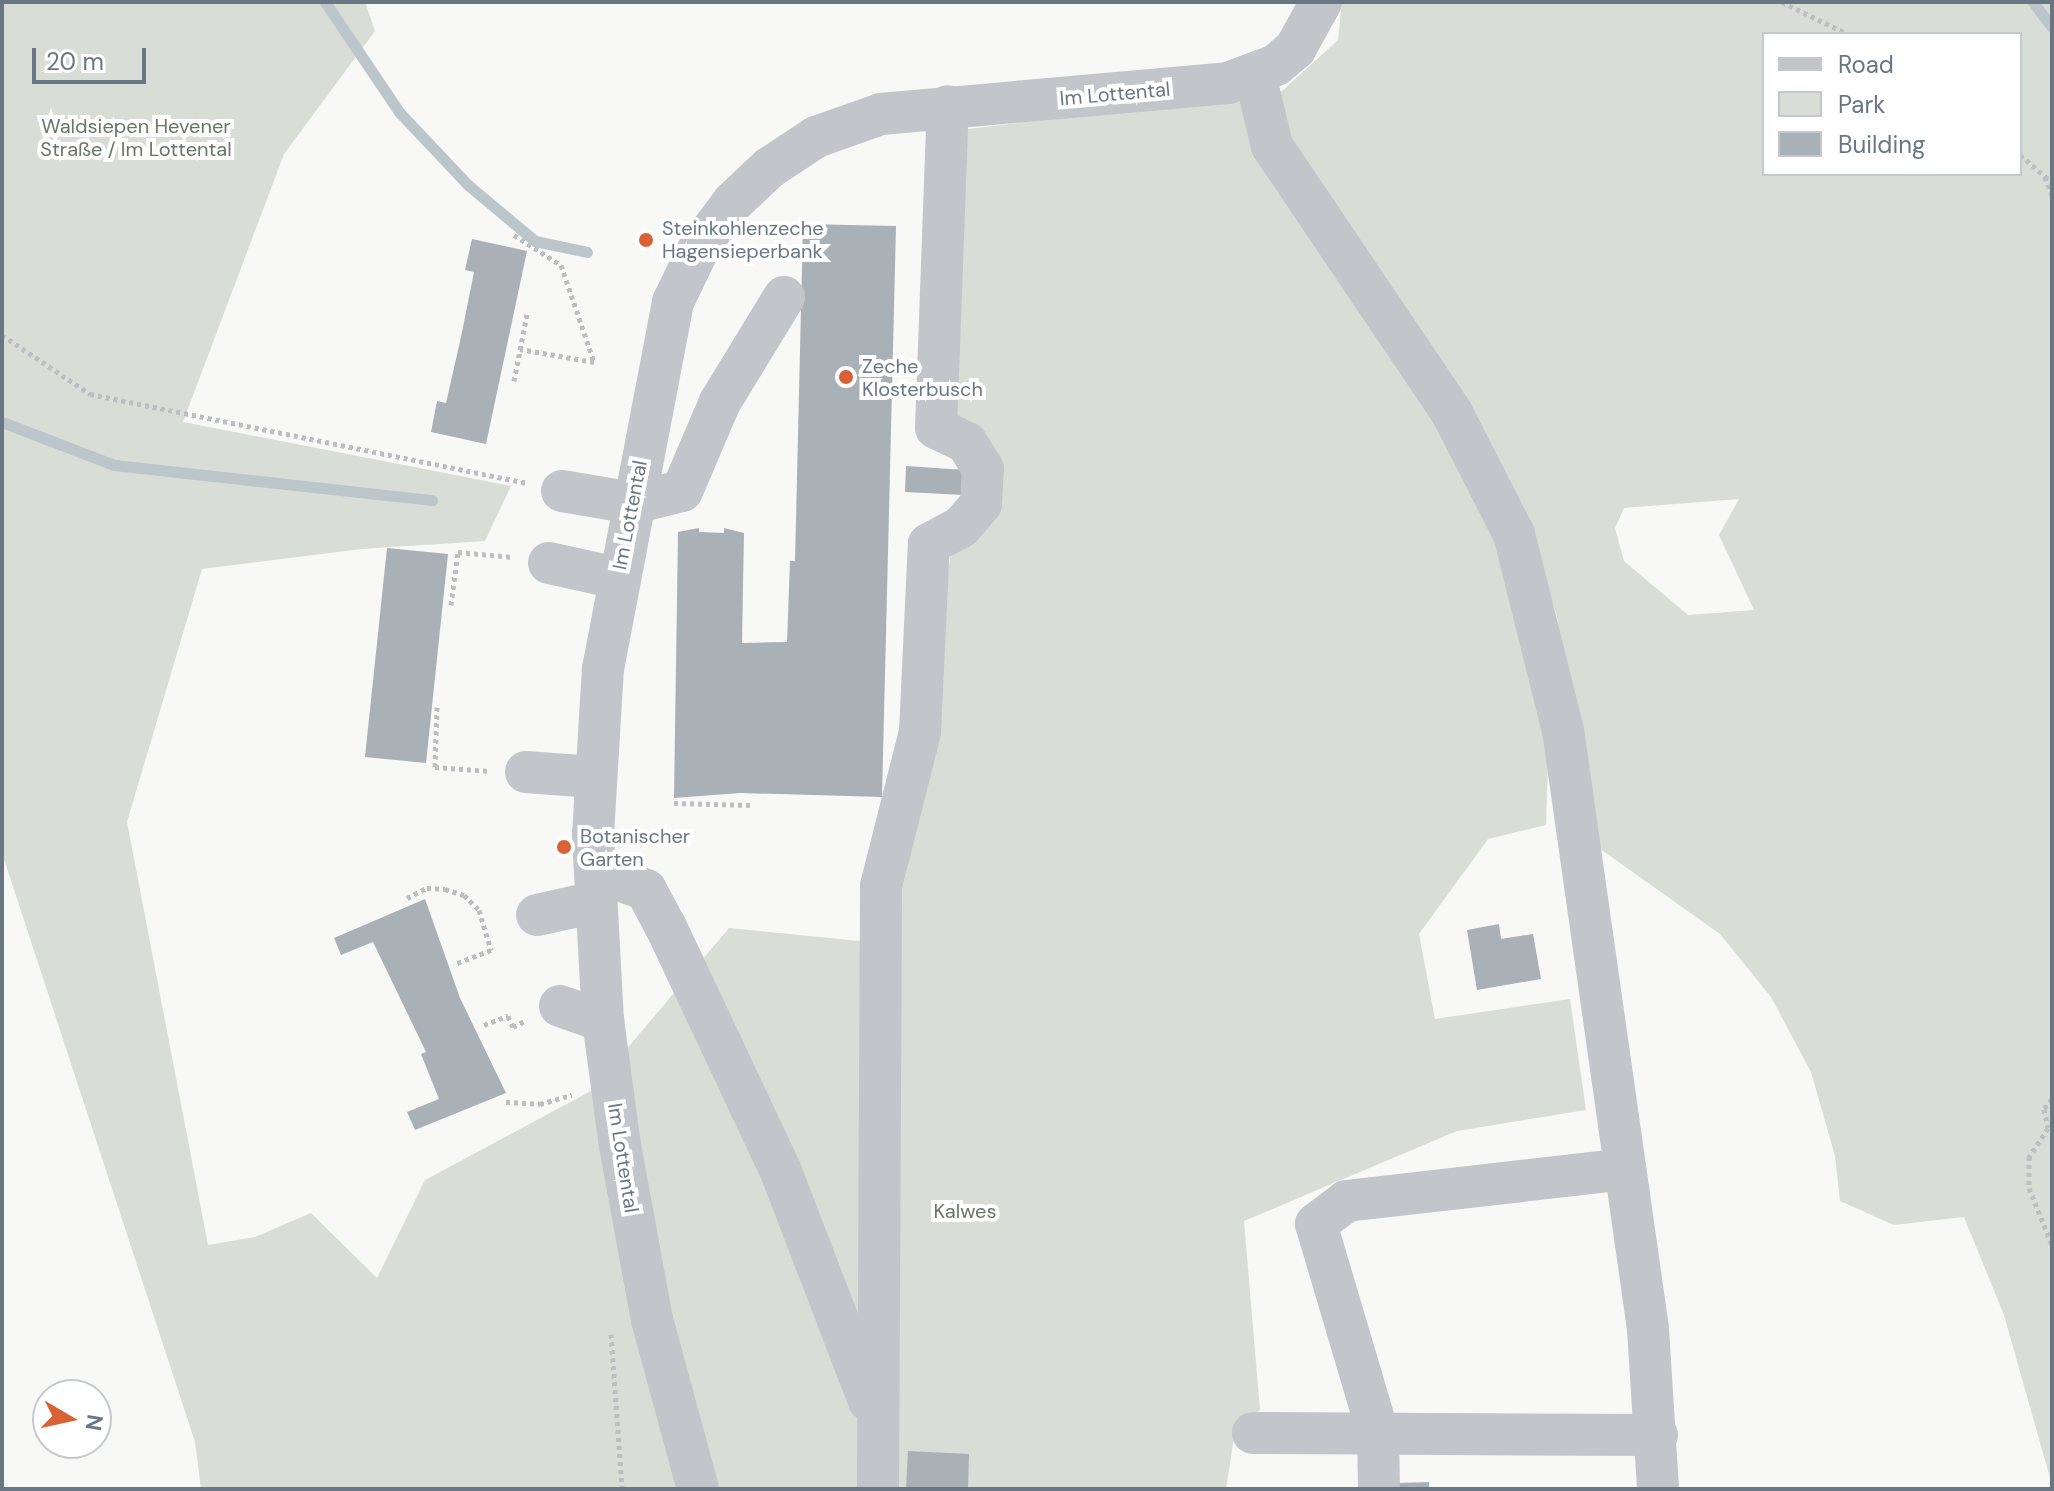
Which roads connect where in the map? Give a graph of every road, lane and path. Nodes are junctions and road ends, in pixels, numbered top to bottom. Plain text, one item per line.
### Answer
1 (1321, 2) edge
2 (1782, 2) edge
3 (1844, 32) edge
4 (1255, 75) junction
5 (948, 106) junction
6 (2022, 157) edge
7 (2045, 177) junction
8 (2052, 182) edge
9 (2052, 195) edge
10 (514, 235) dead end
11 (784, 297) dead end
12 (527, 314) dead end
13 (2, 335) edge
14 (520, 349) junction
15 (514, 381) dead end
16 (562, 491) joint
17 (633, 503) junction
18 (496, 554) dead end
19 (549, 563) dead end
20 (617, 578) junction
21 (451, 605) dead end
22 (437, 707) dead end
23 (474, 771) dead end
24 (526, 772) dead end
25 (594, 777) junction
26 (674, 803) dead end
27 (752, 805) dead end
28 (595, 887) junction
29 (407, 898) dead end
30 (537, 915) dead end
31 (454, 964) dead end
32 (560, 1006) dead end
33 (603, 1021) junction
34 (484, 1025) dead end
35 (517, 1025) dead end
36 (573, 1095) dead end
37 (2052, 1099) edge
38 (506, 1102) dead end
39 (1625, 1169) junction
40 (2052, 1245) edge
41 (878, 1425) junction
42 (1253, 1433) dead end
43 (1378, 1433) junction
44 (1657, 1435) junction
45 (698, 1489) edge
46 (878, 1489) edge
47 (1379, 1489) edge
48 (1658, 1489) edge

1 - 4 street, Im Lottental
2 - 3 path
4 - 5 street, Im Lottental
4 - 39 street
5 - 17 street, Im Lottental
5 - 41 street
6 - 7 path
7 - 8 path
7 - 9 path
10 - 14 path
11 - 17 street
12 - 14 path
13 - 16 path
14 - 15 path
16 - 17 street
17 - 20 street, Im Lottental
18 - 21 path
19 - 20 street
20 - 25 street, Im Lottental
22 - 23 path
24 - 25 street
25 - 28 street, Im Lottental
26 - 27 path
28 - 30 street
28 - 33 street, Im Lottental
28 - 41 street
29 - 31 path
32 - 33 street
33 - 45 street, Im Lottental
34 - 35 path
36 - 38 path
37 - 40 path
39 - 43 street
39 - 44 street
41 - 46 street
42 - 43 street
43 - 44 street
43 - 47 street
44 - 48 street

